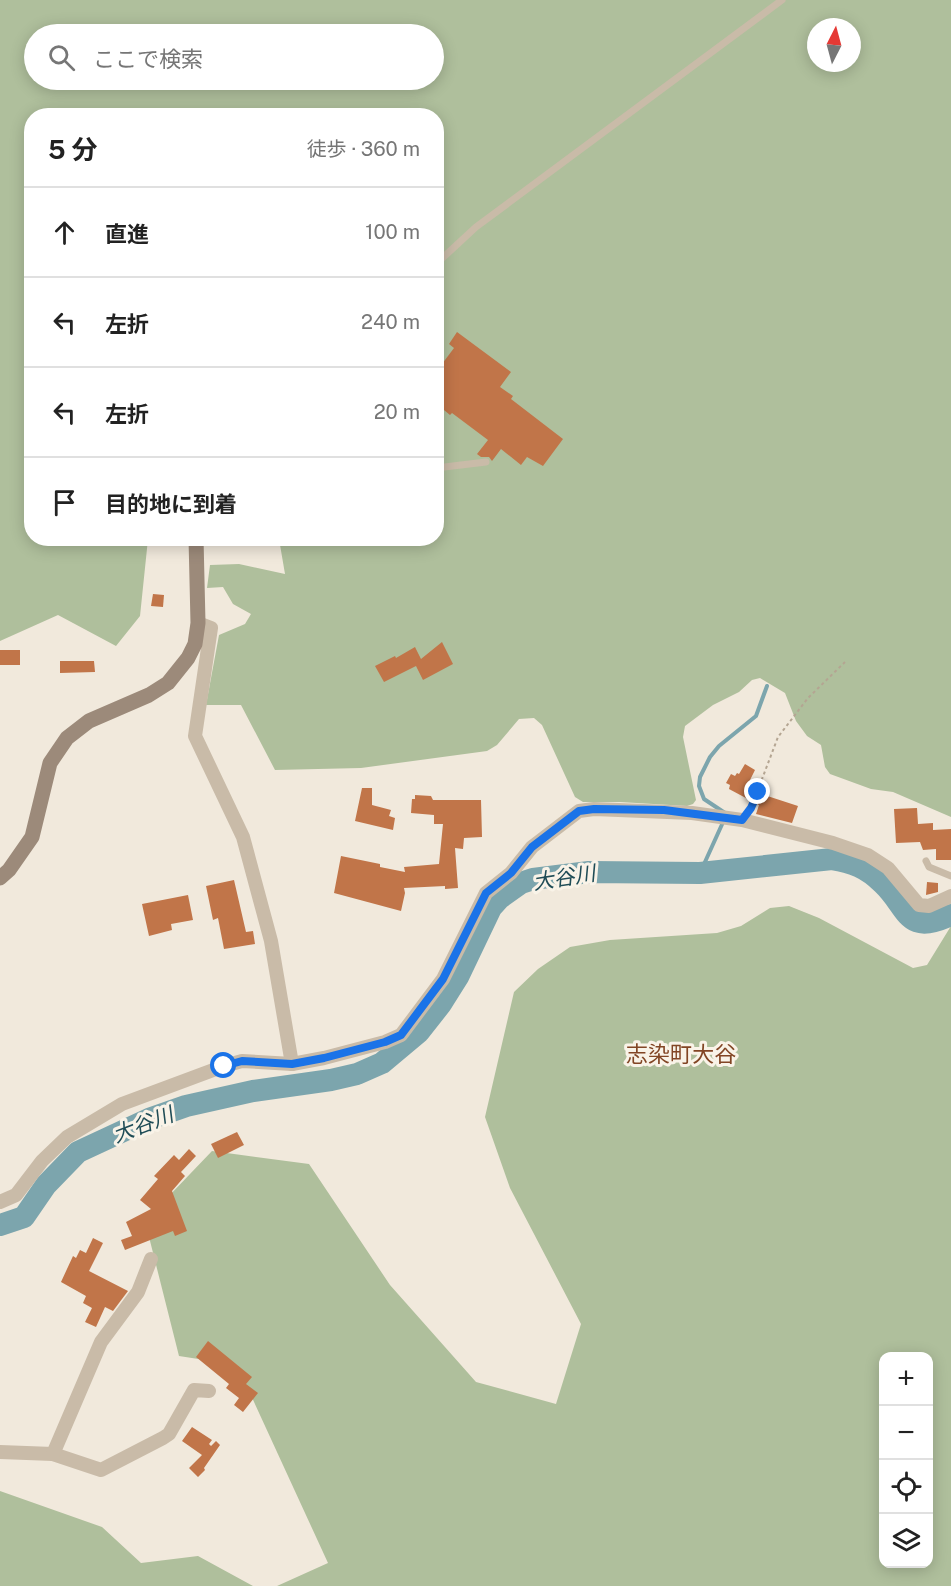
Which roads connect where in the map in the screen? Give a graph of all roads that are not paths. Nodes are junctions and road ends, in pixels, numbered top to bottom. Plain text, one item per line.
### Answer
1 (782, 0) edge
2 (444, 257) edge
3 (486, 462) dead end
4 (444, 467) edge
5 (196, 546) edge
6 (198, 623) junction
7 (926, 861) dead end
8 (951, 876) edge
9 (0, 878) edge
10 (951, 896) edge
11 (292, 1064) junction
12 (0, 1203) edge
13 (151, 1259) dead end
14 (209, 1391) dead end
15 (0, 1452) edge
16 (53, 1454) junction

1 - 2 lane
3 - 4 lane
5 - 6 street
6 - 9 street
6 - 11 street
7 - 8 lane
10 - 11 street
11 - 12 street
13 - 16 street
14 - 16 street
15 - 16 street

